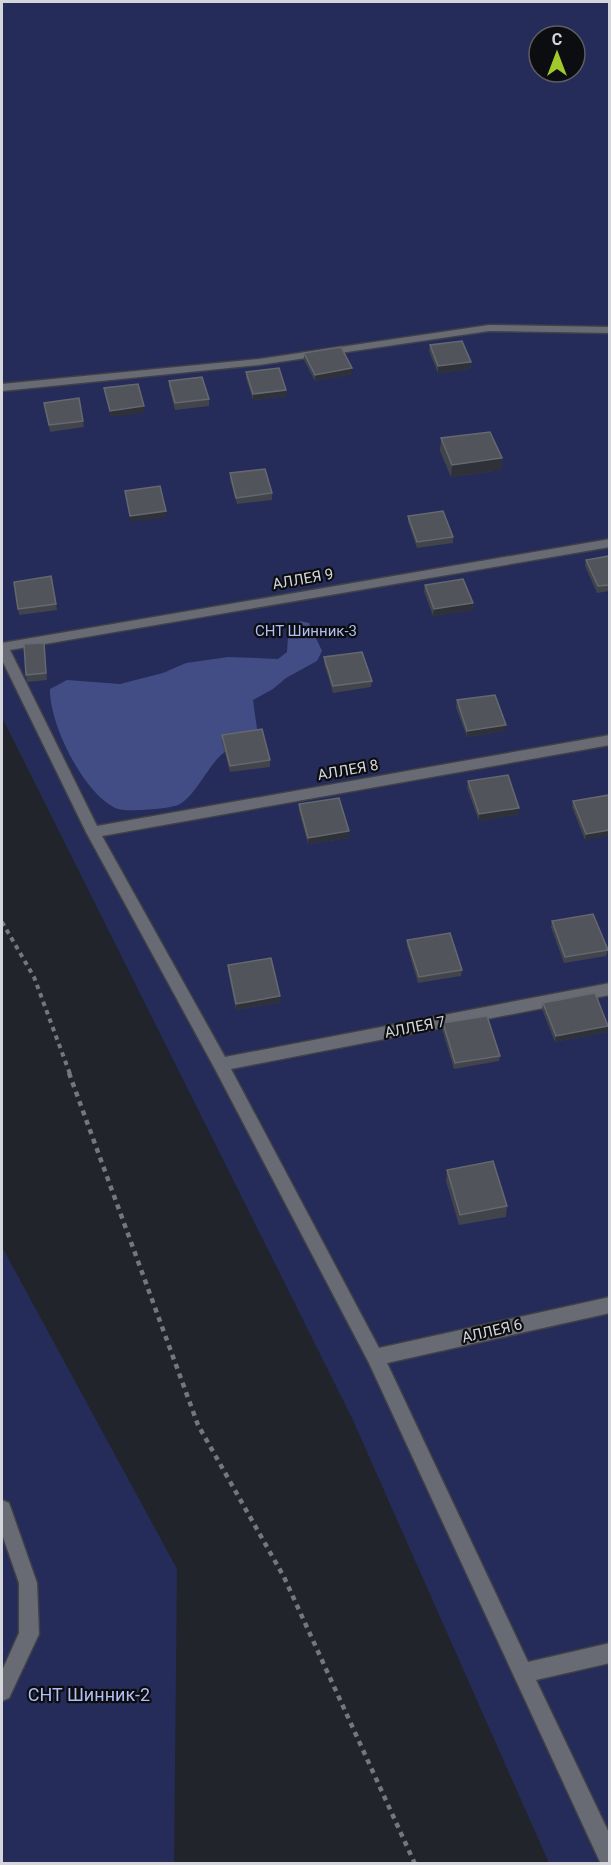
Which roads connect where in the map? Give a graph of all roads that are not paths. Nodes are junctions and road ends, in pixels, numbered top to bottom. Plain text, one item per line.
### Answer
1 (609, 330) edge
2 (2, 388) edge
3 (609, 543) edge
4 (2, 647) edge
5 (609, 740) edge
6 (93, 832) junction
7 (609, 989) edge
8 (221, 1064) junction
9 (609, 1305) edge
10 (375, 1357) junction
11 (2, 1509) edge
12 (609, 1653) edge
13 (523, 1673) junction
14 (2, 1691) edge
15 (609, 1859) edge

1 - 2 lane
3 - 4 lane, АЛЛЕЯ 9
4 - 6 lane
5 - 6 lane, АЛЛЕЯ 8
6 - 8 lane
7 - 8 lane, АЛЛЕЯ 7
8 - 10 lane
9 - 10 lane, АЛЛЕЯ 6
10 - 13 lane
11 - 14 lane
12 - 13 lane
13 - 15 lane

